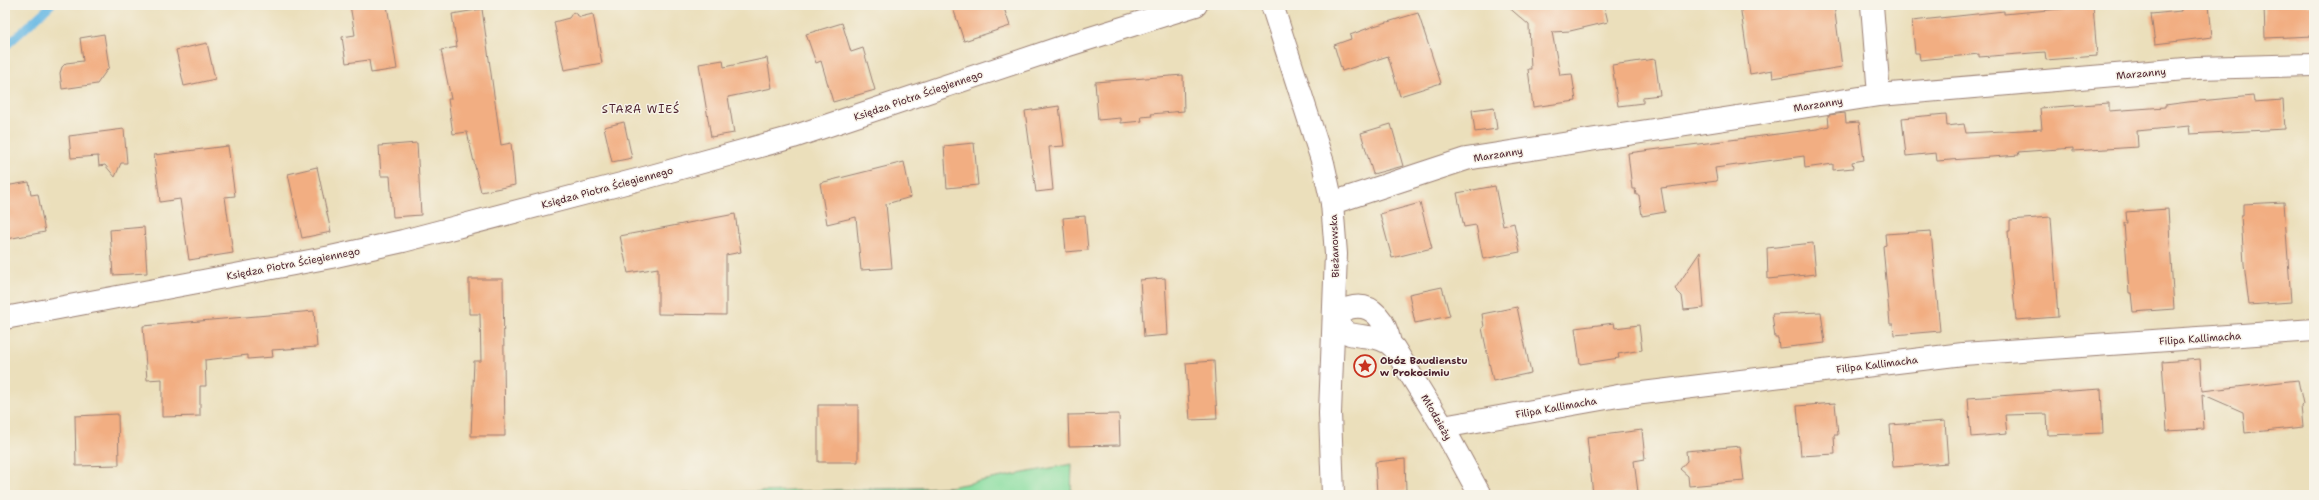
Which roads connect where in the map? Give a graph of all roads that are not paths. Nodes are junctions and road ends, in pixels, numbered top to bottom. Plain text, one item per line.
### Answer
1 (1196, 5) edge
2 (1272, 5) edge
3 (1872, 5) edge
4 (2314, 65) edge
5 (1879, 95) junction
6 (1332, 203) junction
7 (5, 318) edge
8 (1334, 319) junction
9 (2314, 330) edge
10 (1443, 427) junction
11 (1333, 495) edge
12 (1480, 495) edge

1 - 7 street, Księdza Piotra Ściegiennego
2 - 6 street, Bieżanowska
3 - 5 street
4 - 5 street, Marzanny
5 - 6 street, Marzanny
6 - 8 street, Bieżanowska
8 - 10 street, Młodzieży
8 - 11 street, Bieżanowska
9 - 10 street, Filipa Kallimacha
10 - 12 street, Młodzieży

